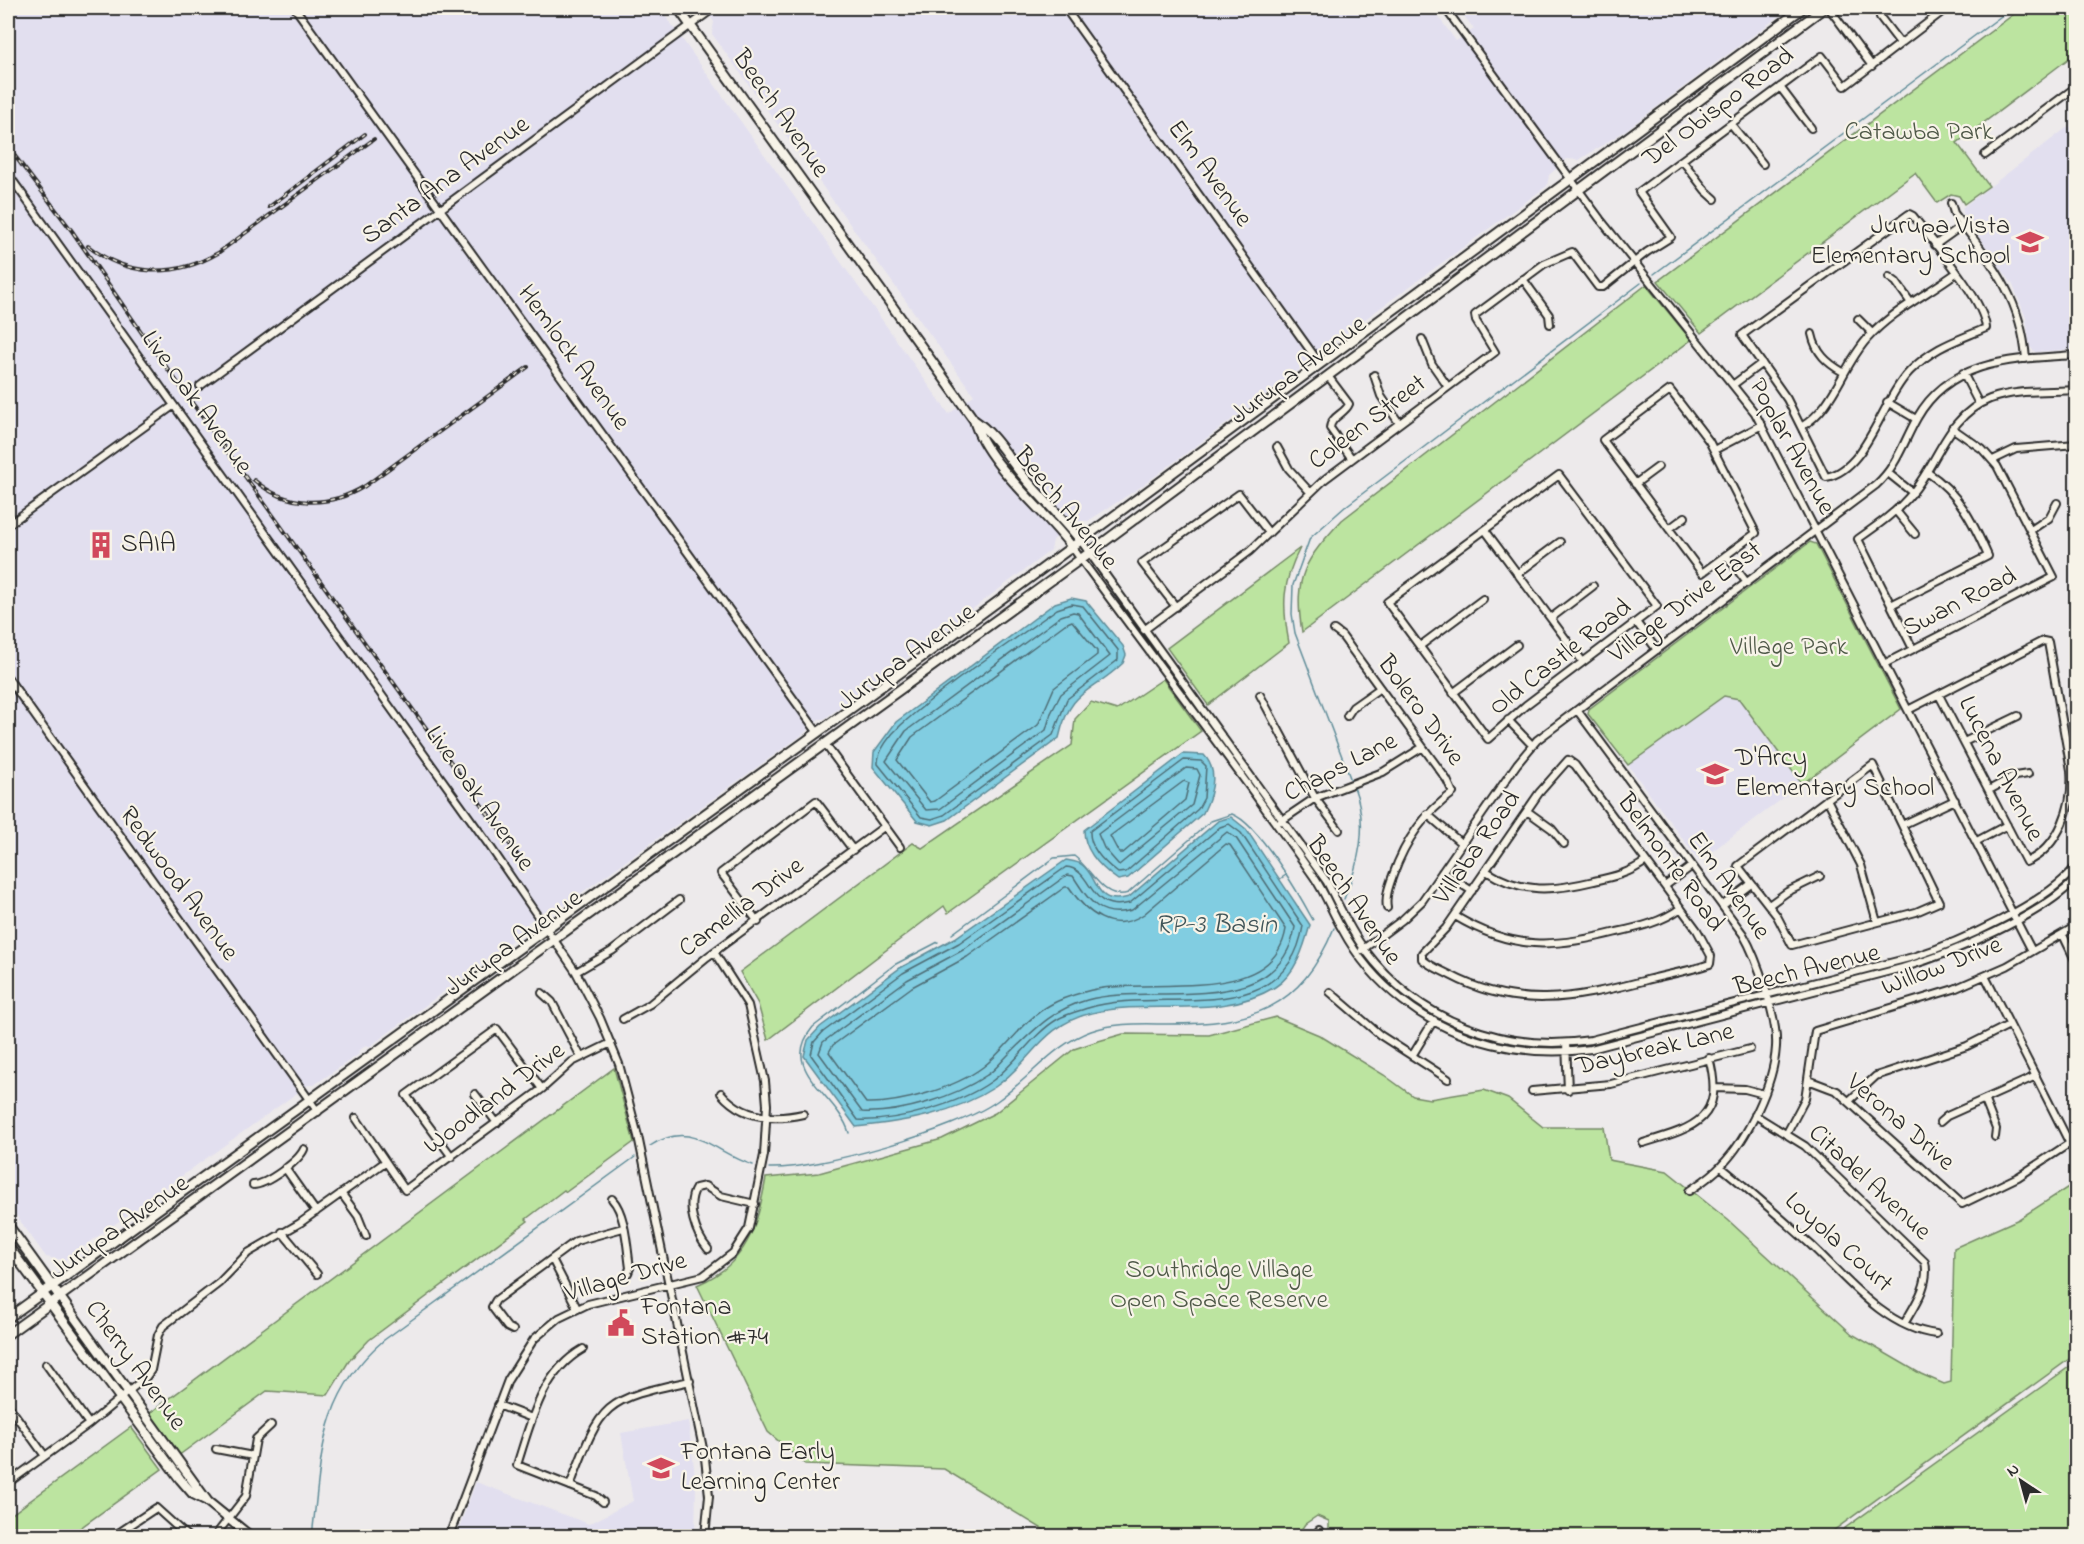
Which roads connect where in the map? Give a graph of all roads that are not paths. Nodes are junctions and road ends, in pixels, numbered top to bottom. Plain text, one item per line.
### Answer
1 (295, 8) edge
2 (678, 8) edge
3 (714, 8) edge
4 (1065, 8) edge
5 (1445, 8) edge
6 (1803, 8) edge
7 (1826, 8) edge
8 (1946, 8) edge
9 (1881, 17) dead end
10 (691, 25) junction
11 (1900, 43) junction
12 (1872, 66) junction
13 (1780, 87) junction
14 (2076, 90) edge
15 (1731, 124) junction
16 (1811, 128) dead end
17 (1985, 155) dead end
18 (1682, 160) junction
19 (1763, 164) dead end
20 (8, 174) edge
21 (1571, 179) junction
22 (1579, 190) junction
23 (1715, 199) dead end
24 (1951, 204) dead end
25 (441, 208) junction
26 (1963, 225) junction
27 (1935, 245) junction
28 (1634, 262) junction
29 (1956, 273) junction
30 (1889, 278) dead end
31 (1523, 279) junction
32 (1911, 303) junction
33 (1858, 319) dead end
34 (1550, 324) dead end
35 (1872, 333) junction
36 (1812, 334) dead end
37 (1422, 339) dead end
38 (2076, 355) edge
39 (2026, 359) junction
40 (1762, 363) junction
41 (1320, 364) junction
42 (1843, 372) junction
43 (1963, 372) junction
44 (1374, 375) dead end
45 (1328, 376) junction
46 (1734, 384) junction
47 (200, 386) dead end
48 (1448, 387) junction
49 (2076, 392) edge
50 (1887, 402) junction
51 (1979, 404) junction
52 (173, 406) junction
53 (1916, 419) junction
54 (974, 420) junction
55 (1399, 423) junction
56 (1762, 425) junction
57 (1802, 427) junction
58 (1952, 428) junction
59 (2076, 444) edge
60 (1276, 447) dead end
61 (1714, 450) junction
62 (1352, 459) junction
63 (1993, 460) junction
64 (1658, 467) dead end
65 (1927, 472) junction
66 (1888, 473) junction
67 (1635, 484) junction
68 (1310, 492) junction
69 (1913, 493) junction
70 (2057, 503) dead end
71 (1896, 511) junction
72 (1685, 517) dead end
73 (8, 525) edge
74 (1669, 529) junction
75 (1485, 530) junction
76 (2031, 530) junction
77 (1816, 531) junction
78 (1269, 533) junction
79 (1915, 534) dead end
80 (1081, 541) junction
81 (1560, 542) dead end
82 (1072, 547) junction
83 (1089, 553) junction
84 (1726, 555) junction
85 (1081, 558) junction
86 (1517, 574) junction
87 (1747, 583) junction
88 (1593, 586) dead end
89 (1483, 599) dead end
90 (1891, 606) junction
91 (1176, 608) junction
92 (1551, 618) junction
93 (1636, 622) junction
94 (1144, 630) junction
95 (1334, 630) dead end
96 (1517, 645) dead end
97 (1419, 646) junction
98 (1913, 649) junction
99 (1656, 650) junction
100 (1583, 662) junction
101 (1884, 664) junction
102 (8, 678) edge
103 (1380, 688) junction
104 (1453, 693) junction
105 (1260, 695) dead end
106 (1939, 695) junction
107 (1577, 710) junction
108 (1908, 710) junction
109 (1347, 716) dead end
110 (2018, 716) dead end
111 (1508, 720) junction
112 (818, 733) junction
113 (1964, 742) junction
114 (825, 744) junction
115 (1532, 745) junction
116 (1423, 747) junction
117 (1568, 760) joint
118 (2028, 774) dead end
119 (1989, 790) junction
120 (1315, 798) junction
121 (1827, 799) junction
122 (1955, 800) junction
123 (1527, 811) junction
124 (1427, 814) junction
125 (1282, 820) junction
126 (1276, 825) junction
127 (1902, 825) junction
128 (2007, 825) junction
129 (885, 826) junction
130 (1339, 830) dead end
131 (1977, 841) junction
132 (1462, 844) junction
133 (1564, 844) dead end
134 (900, 847) dead end
135 (853, 850) junction
136 (1646, 861) junction
137 (1692, 866) junction
138 (2076, 866) edge
139 (1486, 871) junction
140 (1442, 872) junction
141 (1820, 876) dead end
142 (2076, 879) edge
143 (1751, 884) junction
144 (1665, 886) junction
145 (1472, 891) junction
146 (679, 900) dead end
147 (1769, 905) junction
148 (1722, 906) junction
149 (1387, 908) dead end
150 (1681, 908) junction
151 (2012, 912) junction
152 (1455, 916) junction
153 (2016, 919) junction
154 (758, 922) junction
155 (1877, 922) junction
156 (2076, 926) edge
157 (546, 929) junction
158 (2063, 935) junction
159 (554, 940) junction
160 (1364, 949) junction
161 (2032, 951) junction
162 (714, 952) junction
163 (1357, 954) junction
164 (1422, 959) joint
165 (2076, 962) edge
166 (576, 972) junction
167 (1985, 976) junction
168 (1329, 992) dead end
169 (542, 993) dead end
170 (1765, 995) junction
171 (1768, 1003) junction
172 (1437, 1014) junction
173 (623, 1019) dead end
174 (1433, 1021) junction
175 (2009, 1025) junction
176 (611, 1043) junction
177 (1566, 1043) junction
178 (1750, 1049) dead end
179 (1565, 1052) junction
180 (1412, 1056) junction
181 (581, 1057) junction
182 (1709, 1058) junction
183 (2036, 1076) junction
184 (1448, 1079) dead end
185 (1808, 1080) junction
186 (1714, 1088) junction
187 (542, 1089) junction
188 (1568, 1090) junction
189 (1532, 1091) dead end
190 (721, 1093) dead end
191 (476, 1094) dead end
192 (1764, 1094) junction
193 (309, 1101) junction
194 (1849, 1101) junction
195 (1985, 1101) junction
196 (318, 1112) junction
197 (803, 1114) dead end
198 (1755, 1115) junction
199 (767, 1117) junction
200 (356, 1118) dead end
201 (1940, 1122) dead end
202 (497, 1123) junction
203 (1787, 1133) junction
204 (1995, 1137) dead end
205 (1642, 1143) dead end
206 (2070, 1143) junction
207 (304, 1149) dead end
208 (2076, 1156) edge
209 (452, 1157) junction
210 (385, 1162) junction
211 (1721, 1167) junction
212 (285, 1168) junction
213 (253, 1185) dead end
214 (1689, 1191) dead end
215 (341, 1193) junction
216 (612, 1199) dead end
217 (755, 1204) junction
218 (316, 1212) junction
219 (8, 1225) edge
220 (623, 1228) junction
221 (282, 1232) junction
222 (366, 1236) dead end
223 (8, 1246) edge
224 (708, 1249) dead end
225 (552, 1259) junction
226 (628, 1273) dead end
227 (317, 1274) dead end
228 (51, 1286) junction
229 (670, 1286) junction
230 (42, 1293) junction
231 (59, 1297) junction
232 (49, 1304) junction
233 (577, 1308) junction
234 (8, 1318) edge
235 (1904, 1324) junction
236 (513, 1330) dead end
237 (8, 1334) edge
238 (1936, 1334) dead end
239 (583, 1348) dead end
240 (46, 1364) dead end
241 (690, 1382) junction
242 (127, 1392) junction
243 (119, 1398) junction
244 (8, 1405) edge
245 (498, 1405) junction
246 (532, 1418) junction
247 (89, 1424) junction
248 (271, 1425) dead end
249 (216, 1449) dead end
250 (45, 1456) junction
251 (253, 1456) junction
252 (8, 1483) edge
253 (570, 1486) junction
254 (208, 1502) junction
255 (603, 1502) dead end
256 (228, 1520) junction
257 (114, 1536) edge
258 (187, 1536) edge
259 (214, 1536) edge
260 (250, 1536) edge
261 (449, 1536) edge
262 (705, 1536) edge

1 - 25 street, Hemlock Avenue
2 - 10 main road, Beech Avenue
3 - 10 street, Santa Ana Avenue
4 - 41 street, Elm Avenue
5 - 21 street, Poplar Avenue
6 - 21 main road, Jurupa Avenue
7 - 12 street
7 - 22 main road, Jurupa Avenue
8 - 11 street
9 - 11 street
10 - 25 street, Santa Ana Avenue
10 - 54 main road, Beech Avenue
11 - 12 street
12 - 13 street, Del Obispo Road
13 - 15 street, Del Obispo Road
13 - 16 street
14 - 17 street
15 - 18 street, Del Obispo Road
15 - 19 street
18 - 23 street
18 - 28 street, Del Obispo Road
20 - 52 street, Live Oak Avenue
21 - 22 street, Poplar Avenue
21 - 41 main road, Jurupa Avenue
22 - 28 street, Poplar Avenue
22 - 45 main road, Jurupa Avenue
24 - 26 street
25 - 47 street, Santa Ana Avenue
25 - 112 street, Hemlock Avenue
26 - 27 street
26 - 39 street
27 - 29 street
27 - 40 street
28 - 31 street, Coleen Street
28 - 46 street, Poplar Avenue
29 - 32 street
29 - 50 street
30 - 32 street
31 - 34 street
31 - 48 street, Coleen Street
32 - 35 street
33 - 35 street
35 - 42 street
36 - 42 street
37 - 48 street
38 - 39 street, Village Drive East
39 - 43 street, Village Drive East
40 - 46 street
40 - 57 street
41 - 80 main road, Jurupa Avenue
42 - 57 street
43 - 51 street
43 - 53 street, Village Drive East
44 - 55 street
45 - 62 street
45 - 83 main road, Jurupa Avenue
46 - 56 street, Poplar Avenue
48 - 55 street, Coleen Street
49 - 51 street
50 - 53 street
50 - 57 street
51 - 58 street
52 - 73 street
52 - 157 street, Live Oak Avenue
53 - 66 street, Village Drive East
54 - 80 main road, Beech Avenue
54 - 82 main road, Beech Avenue
55 - 62 street, Coleen Street
56 - 61 street
56 - 77 street, Poplar Avenue
58 - 63 street
58 - 65 street
59 - 63 street
60 - 68 street
61 - 67 street
61 - 84 street
62 - 68 street, Coleen Street
63 - 76 street
64 - 67 street
65 - 69 street
65 - 90 street
66 - 69 street
66 - 77 street, Village Drive East
67 - 74 street
68 - 78 street, Coleen Street
69 - 71 street
70 - 76 street
71 - 79 street
71 - 90 street
72 - 74 street
74 - 84 street
75 - 86 street
75 - 93 street, Old Castle Road
75 - 97 street
76 - 98 street, Swan Road
77 - 87 street, Village Drive East
77 - 101 street, Poplar Avenue
78 - 91 street, Coleen Street
78 - 91 street
80 - 82 main road, Jurupa Avenue
80 - 83 street, Beech Avenue
81 - 86 street
82 - 85 street, Beech Avenue
82 - 112 main road, Jurupa Avenue
83 - 85 main road, Jurupa Avenue
83 - 94 street, Beech Avenue
84 - 87 street
85 - 114 main road, Jurupa Avenue
85 - 126 street, Beech Avenue
86 - 92 street
87 - 99 street, Village Drive East
88 - 92 street
89 - 97 street
90 - 98 street
91 - 94 street, Coleen Street
92 - 100 street
93 - 99 street
93 - 100 street, Old Castle Road
94 - 125 street, Beech Avenue
95 - 103 street, Bolero Drive
96 - 104 street
97 - 104 street
98 - 101 street, Swan Road
99 - 107 street, Village Drive East
100 - 111 street, Old Castle Road
101 - 108 street, Poplar Avenue
102 - 193 street, Redwood Avenue
103 - 109 street
103 - 116 street, Bolero Drive
104 - 111 street, Old Castle Road
105 - 120 street
106 - 108 street
106 - 113 street, Lucena Avenue
106 - 128 street, Lucena Avenue
107 - 115 street, Village Drive East
107 - 137 street, Elm Avenue
108 - 122 street, Poplar Avenue
110 - 113 street
111 - 115 street
112 - 157 main road, Jurupa Avenue
113 - 119 street, Lucena Avenue
114 - 129 street
114 - 159 main road, Jurupa Avenue
115 - 132 street, Village Drive East
116 - 120 street, Chaps Lane
116 - 124 street, Bolero Drive
117 - 123 street, Villaba Road
117 - 136 street, Belmonte Road
118 - 119 street
119 - 128 street, Lucena Avenue
120 - 125 street, Chaps Lane
120 - 130 street
121 - 127 street
121 - 143 street
121 - 155 street
122 - 127 street
122 - 131 street, Poplar Avenue
123 - 133 street
123 - 139 street, Villaba Road
124 - 132 street
124 - 149 street, Bolero Drive
125 - 126 street, Chaps Lane
125 - 160 street, Beech Avenue
126 - 163 street, Beech Avenue
127 - 155 street
128 - 131 street
129 - 134 street
129 - 135 street, Camellia Drive
131 - 151 street, Poplar Avenue
132 - 140 street, Village Drive East
135 - 154 street, Camellia Drive
135 - 154 street
136 - 139 street
136 - 144 street, Belmonte Road
137 - 144 street
137 - 148 street, Elm Avenue
138 - 151 street, Beech Avenue
139 - 145 street, Villaba Road
140 - 145 street
140 - 160 street, Village Drive East
141 - 147 street
142 - 153 street, Beech Avenue
143 - 147 street
143 - 148 street
144 - 150 street, Belmonte Road
145 - 152 street, Villaba Road
146 - 166 street
147 - 155 street
148 - 170 street, Elm Avenue
150 - 152 street
150 - 164 street, Belmonte Road
151 - 153 street, Poplar Avenue
151 - 170 street, Beech Avenue
152 - 164 street, Villaba Road
153 - 161 street, Poplar Avenue
153 - 171 street, Beech Avenue
154 - 162 street, Camellia Drive
156 - 158 street, Willow Drive
157 - 159 street, Live Oak Avenue
157 - 193 main road, Jurupa Avenue
158 - 161 street, Willow Drive
158 - 165 street
159 - 166 street, Live Oak Avenue
159 - 196 main road, Jurupa Avenue
160 - 163 street, Village Drive East
160 - 172 street, Beech Avenue
161 - 167 street, Willow Drive
162 - 173 street, Camellia Drive
162 - 199 street, Village Drive
163 - 174 street, Beech Avenue
166 - 176 street, Live Oak Avenue
167 - 175 street
167 - 185 street, Willow Drive
168 - 180 street
169 - 181 street
170 - 171 street, Elm Avenue
170 - 177 street, Beech Avenue
171 - 179 street, Beech Avenue
171 - 192 street, Elm Avenue
172 - 174 street
172 - 177 street, Beech Avenue
174 - 179 street, Beech Avenue
174 - 180 street
175 - 183 street
175 - 194 street
176 - 181 street, Woodland Drive
176 - 229 street, Live Oak Avenue
177 - 179 street
178 - 182 street, Daybreak Lane
179 - 188 street
180 - 184 street
181 - 187 street, Woodland Drive
182 - 186 street
182 - 188 street, Daybreak Lane
183 - 195 street
183 - 206 street
185 - 194 street, Verona Drive
185 - 203 street
186 - 192 street
186 - 205 street
187 - 202 street, Woodland Drive
187 - 209 street
188 - 189 street, Daybreak Lane
190 - 199 street
191 - 202 street
192 - 198 street, Elm Avenue
193 - 196 street, Redwood Avenue
193 - 228 main road, Jurupa Avenue
194 - 206 street, Verona Drive
195 - 201 street
195 - 204 street
196 - 231 main road, Jurupa Avenue
197 - 199 street
198 - 203 street, Citadel Avenue
198 - 211 street, Elm Avenue
199 - 217 street, Village Drive
200 - 210 street
202 - 209 street, Woodland Drive
203 - 235 street, Citadel Avenue
206 - 208 street
207 - 212 street
209 - 210 street, Woodland Drive
210 - 215 street
211 - 214 street, Elm Avenue
211 - 235 street, Loyola Court
212 - 213 street
212 - 218 street
215 - 218 street
215 - 222 street
216 - 220 street
217 - 224 street
217 - 229 street, Village Drive
218 - 221 street
219 - 228 main road, Cherry Avenue
220 - 225 street
220 - 226 street
221 - 227 street
221 - 242 street
223 - 230 main road, Cherry Avenue
225 - 233 street
225 - 236 street
228 - 230 main road, Jurupa Avenue
228 - 231 main road, Cherry Avenue
229 - 233 street, Village Drive
229 - 241 street, Live Oak Avenue
230 - 232 main road, Cherry Avenue
230 - 234 main road, Jurupa Avenue
231 - 232 main road, Jurupa Avenue
231 - 242 main road, Cherry Avenue
232 - 237 main road, Jurupa Avenue
232 - 243 main road, Cherry Avenue
233 - 245 street, Village Drive
235 - 238 street, Loyola Court
239 - 246 street
240 - 247 street
241 - 253 street
241 - 262 street, Live Oak Avenue
242 - 243 street
242 - 254 main road, Cherry Avenue
243 - 247 street
243 - 254 main road, Cherry Avenue
244 - 250 street
245 - 246 street
245 - 261 street, Village Drive
246 - 253 street
247 - 250 street
248 - 251 street
249 - 251 street
250 - 252 street
251 - 256 street
253 - 255 street
254 - 256 main road, Cherry Avenue
256 - 259 street
256 - 260 main road, Cherry Avenue
257 - 258 street

